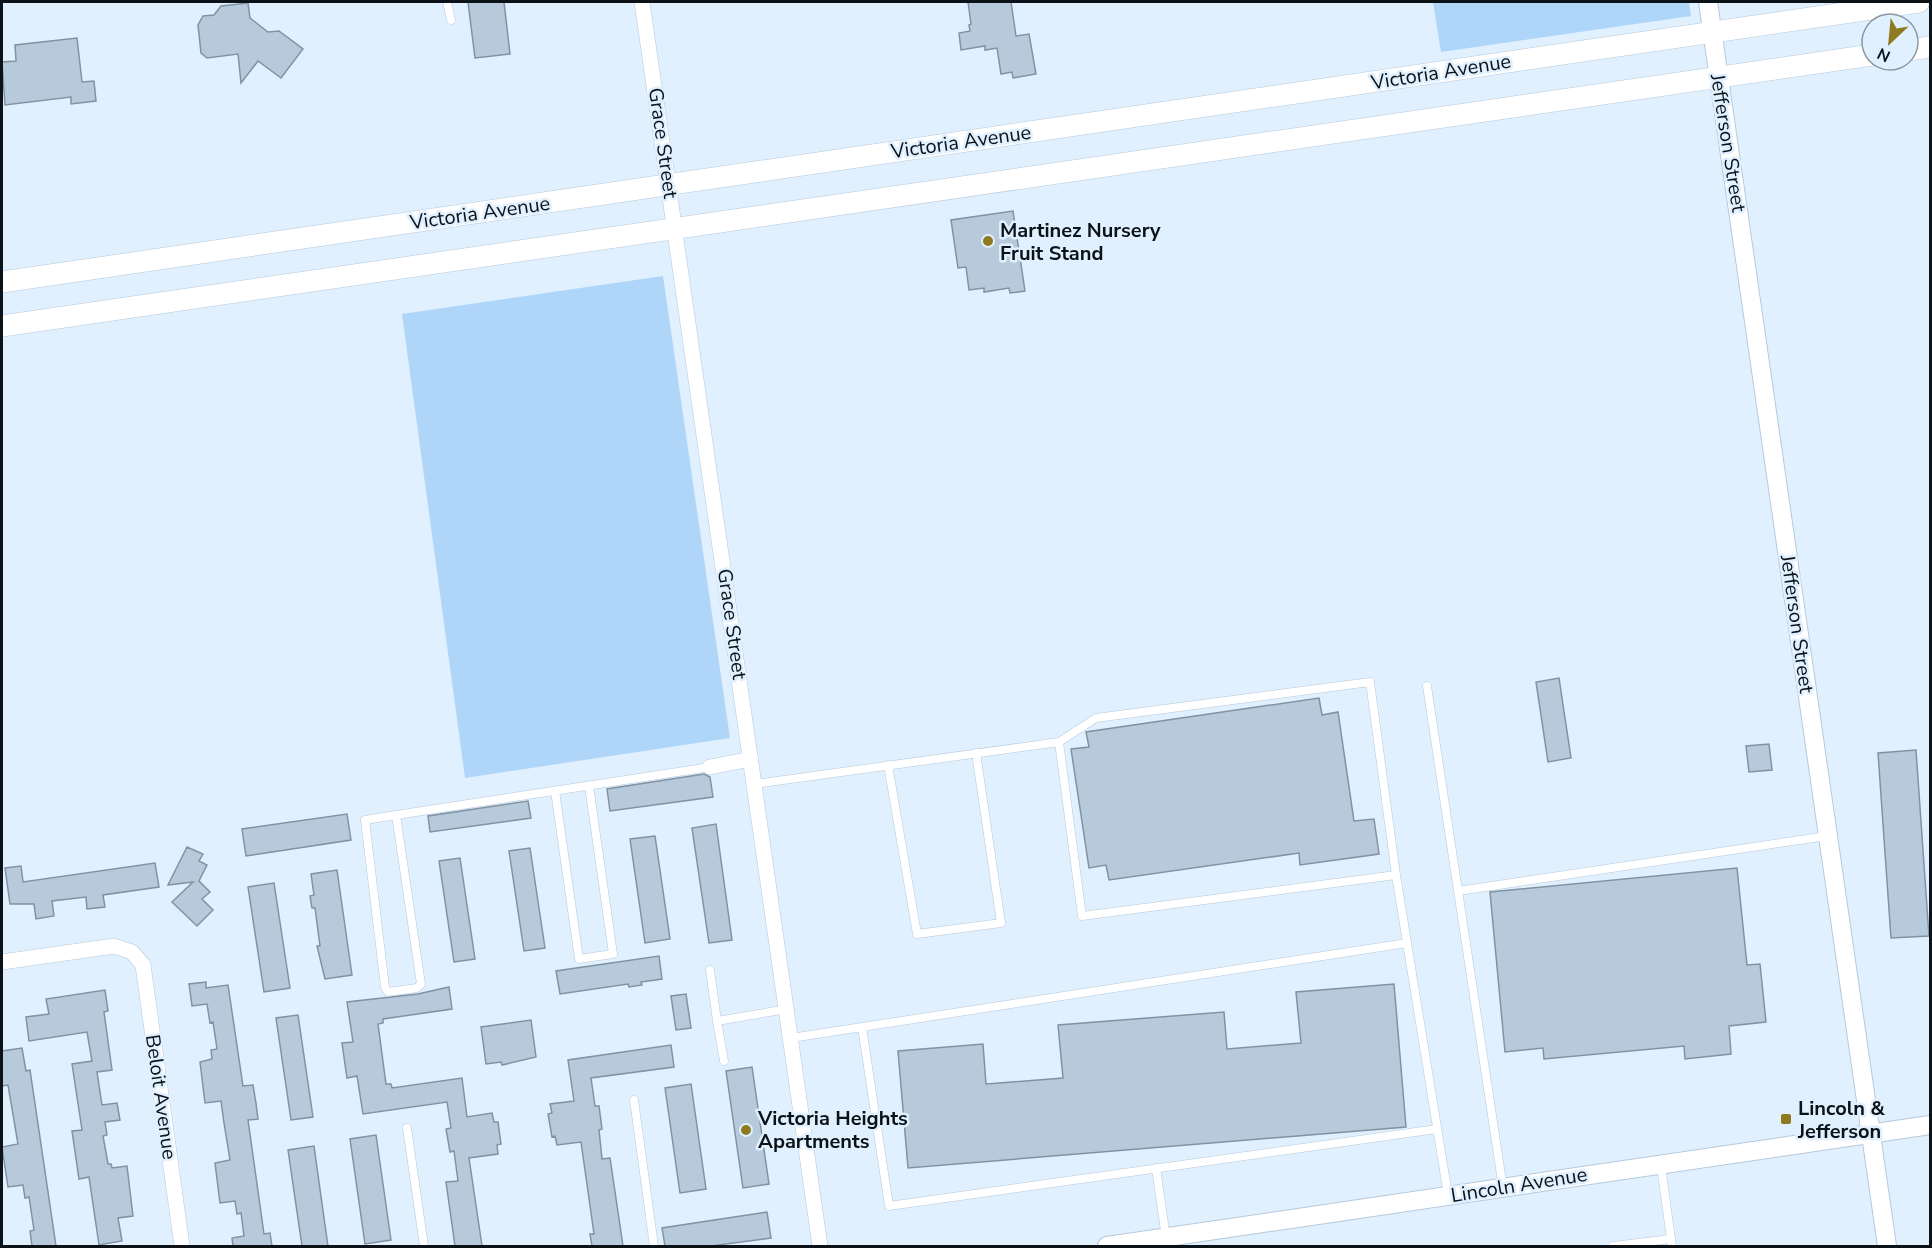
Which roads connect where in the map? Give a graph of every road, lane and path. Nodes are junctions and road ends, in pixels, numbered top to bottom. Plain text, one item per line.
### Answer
1 (447, 2) edge
2 (642, 2) edge
3 (1708, 2) edge
4 (1919, 2) edge
5 (451, 20) dead end
6 (1712, 31) junction
7 (1860, 57) edge
8 (1718, 77) junction
9 (670, 185) junction
10 (675, 229) junction
11 (2, 282) edge
12 (2, 326) edge
13 (1426, 686) dead end
14 (1059, 741) junction
15 (976, 753) junction
16 (751, 759) junction
17 (888, 765) junction
18 (710, 766) joint
19 (755, 784) junction
20 (589, 786) junction
21 (555, 791) junction
22 (396, 815) junction
23 (1827, 836) junction
24 (1396, 875) junction
25 (1458, 891) junction
26 (1407, 943) junction
27 (2, 962) edge
28 (710, 970) dead end
29 (787, 1010) junction
30 (717, 1021) junction
31 (862, 1027) junction
32 (791, 1038) junction
33 (724, 1061) dead end
34 (634, 1100) dead end
35 (1930, 1125) edge
36 (407, 1128) dead end
37 (1437, 1129) junction
38 (1870, 1133) junction
39 (1661, 1164) junction
40 (1156, 1168) junction
41 (1503, 1188) junction
42 (1448, 1196) junction
43 (1166, 1238) junction
44 (1671, 1243) edge
45 (182, 1246) edge
46 (424, 1246) edge
47 (654, 1246) edge
48 (820, 1246) edge
49 (1107, 1246) edge
50 (1613, 1246) edge
51 (1887, 1246) edge

1 - 5 lane
2 - 9 street, Grace Street
3 - 6 street, Jefferson Street
4 - 6 main road, Victoria Avenue
6 - 8 street, Jefferson Street
6 - 9 main road, Victoria Avenue
7 - 8 main road
8 - 10 main road
8 - 23 street, Jefferson Street
9 - 10 street, Grace Street
9 - 11 main road, Victoria Avenue
10 - 12 main road
10 - 16 street, Grace Street
13 - 25 lane
14 - 15 lane
14 - 24 lane
14 - 24 lane
15 - 17 lane
15 - 17 lane
16 - 18 street
16 - 19 street, Grace Street
17 - 19 lane
18 - 20 lane
19 - 29 street, Grace Street
20 - 21 lane
20 - 21 lane
21 - 22 lane
22 - 22 lane
23 - 25 lane
23 - 38 street, Jefferson Street
24 - 26 lane
25 - 41 lane
26 - 31 lane
26 - 37 lane
27 - 45 street, Beloit Avenue
28 - 30 lane
29 - 30 lane
29 - 32 street, Grace Street
30 - 33 lane
31 - 32 lane
31 - 40 lane
32 - 48 street, Grace Street
34 - 47 lane
35 - 38 street, Lincoln Avenue
36 - 46 lane
37 - 40 lane
37 - 42 lane
38 - 39 street, Lincoln Avenue
38 - 51 street, Jefferson Street
39 - 41 street, Lincoln Avenue
39 - 44 lane
40 - 43 lane
41 - 42 street, Lincoln Avenue
42 - 43 street, Lincoln Avenue
43 - 49 street, Lincoln Avenue
44 - 50 lane

